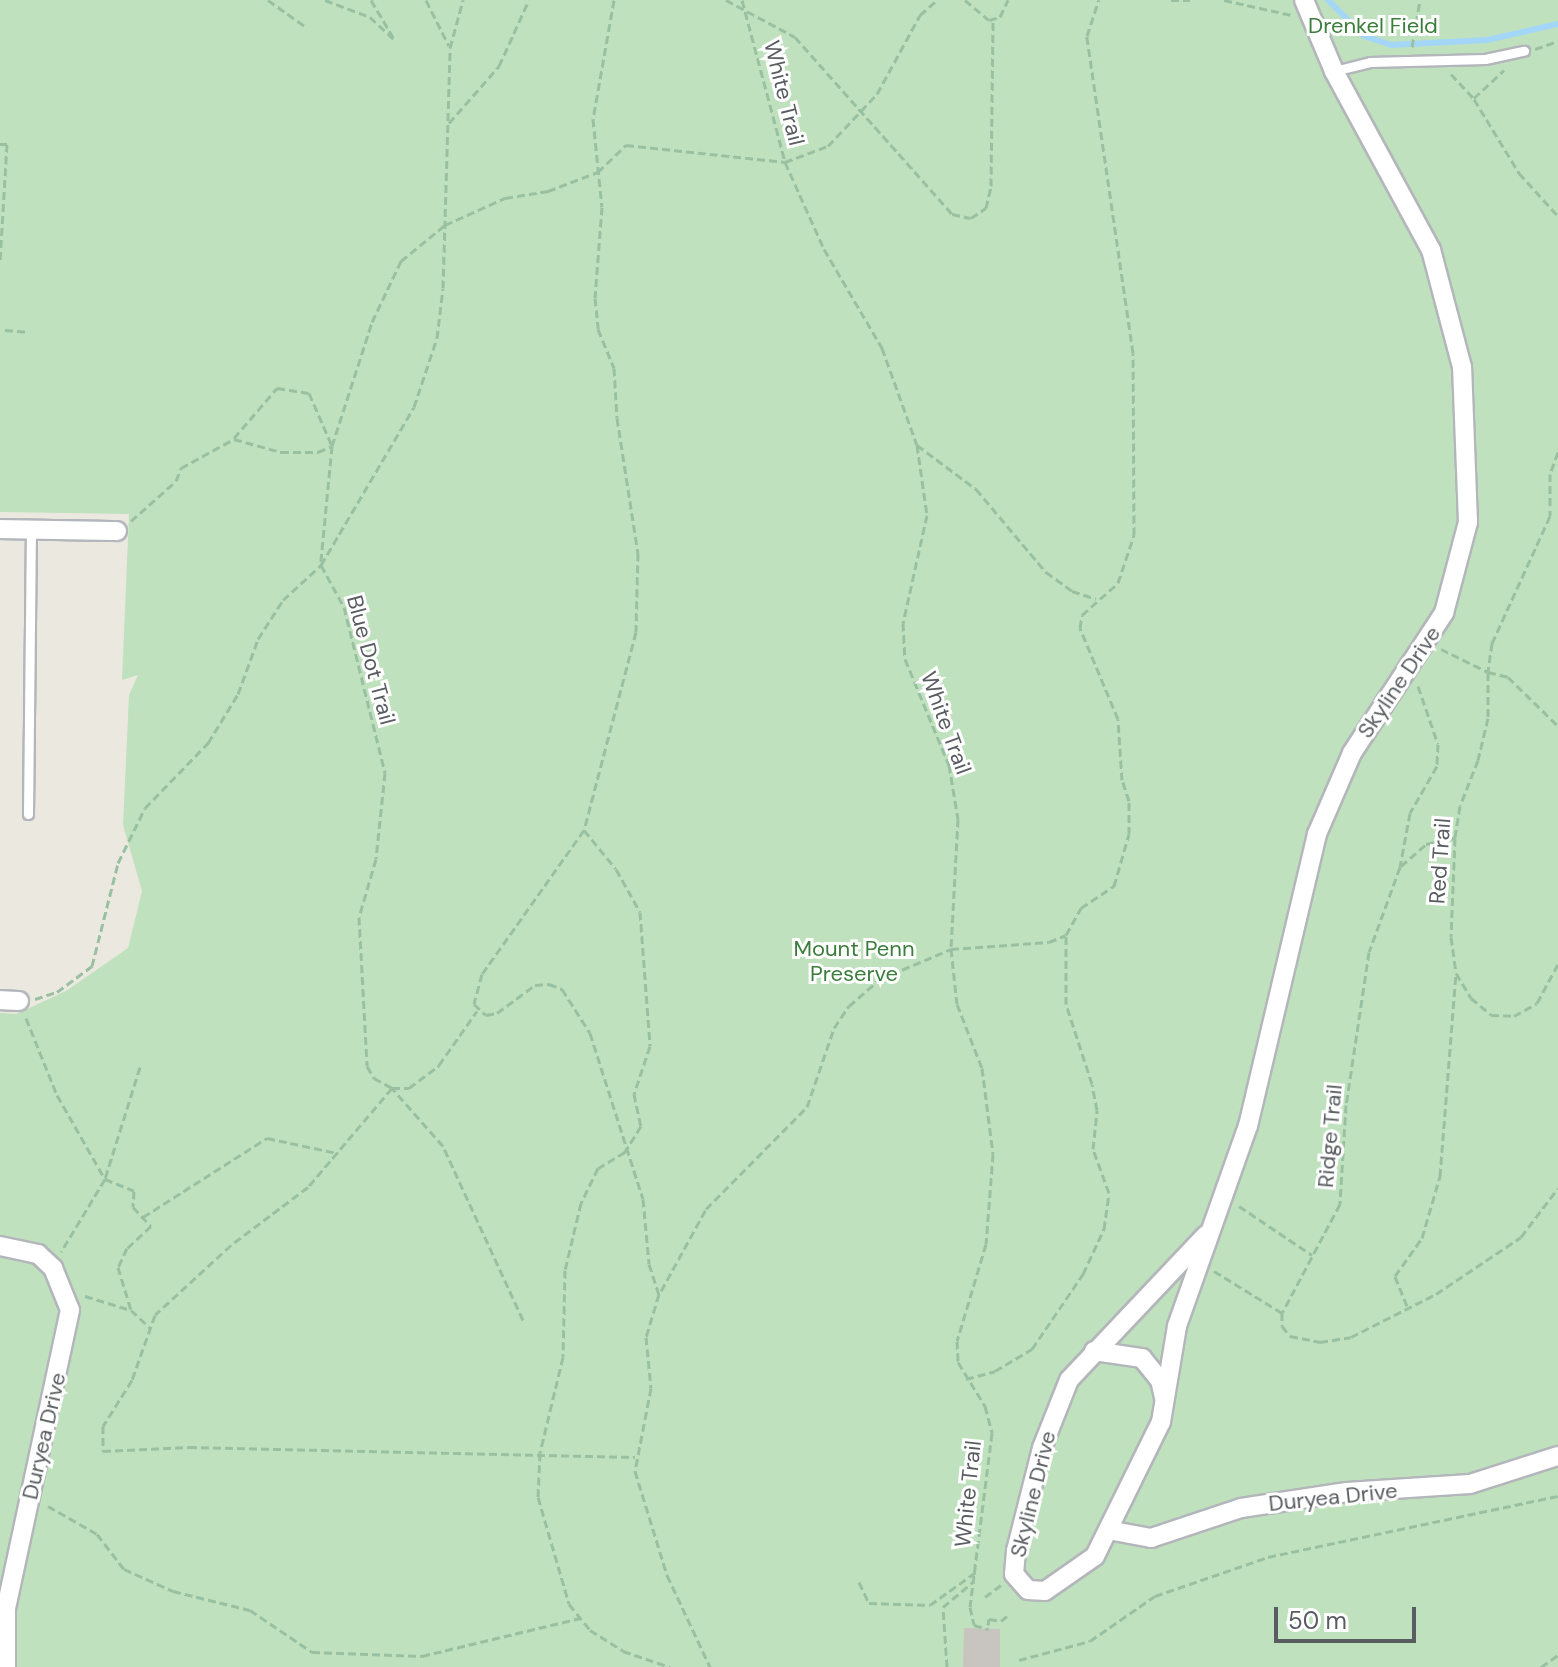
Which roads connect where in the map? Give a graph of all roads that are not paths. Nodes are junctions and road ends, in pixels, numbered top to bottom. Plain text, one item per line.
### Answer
1 (1304, 0) edge
2 (1524, 51) dead end
3 (1334, 71) junction
4 (0, 529) edge
5 (31, 530) junction
6 (117, 531) road end
7 (28, 814) dead end
8 (1206, 1235) junction
9 (0, 1246) edge
10 (1094, 1351) junction
11 (1165, 1404) junction
12 (1558, 1456) edge
13 (1108, 1530) junction
14 (6, 1667) edge

1 - 3 street, Skyline Drive
2 - 3 lane
3 - 8 street, Skyline Drive
4 - 5 street
5 - 6 street
5 - 7 lane
8 - 10 street, Skyline Drive
8 - 11 street, Skyline Drive
9 - 14 street, Duryea Drive
10 - 11 street
10 - 13 street, Skyline Drive
11 - 13 street, Skyline Drive
12 - 13 street, Duryea Drive

